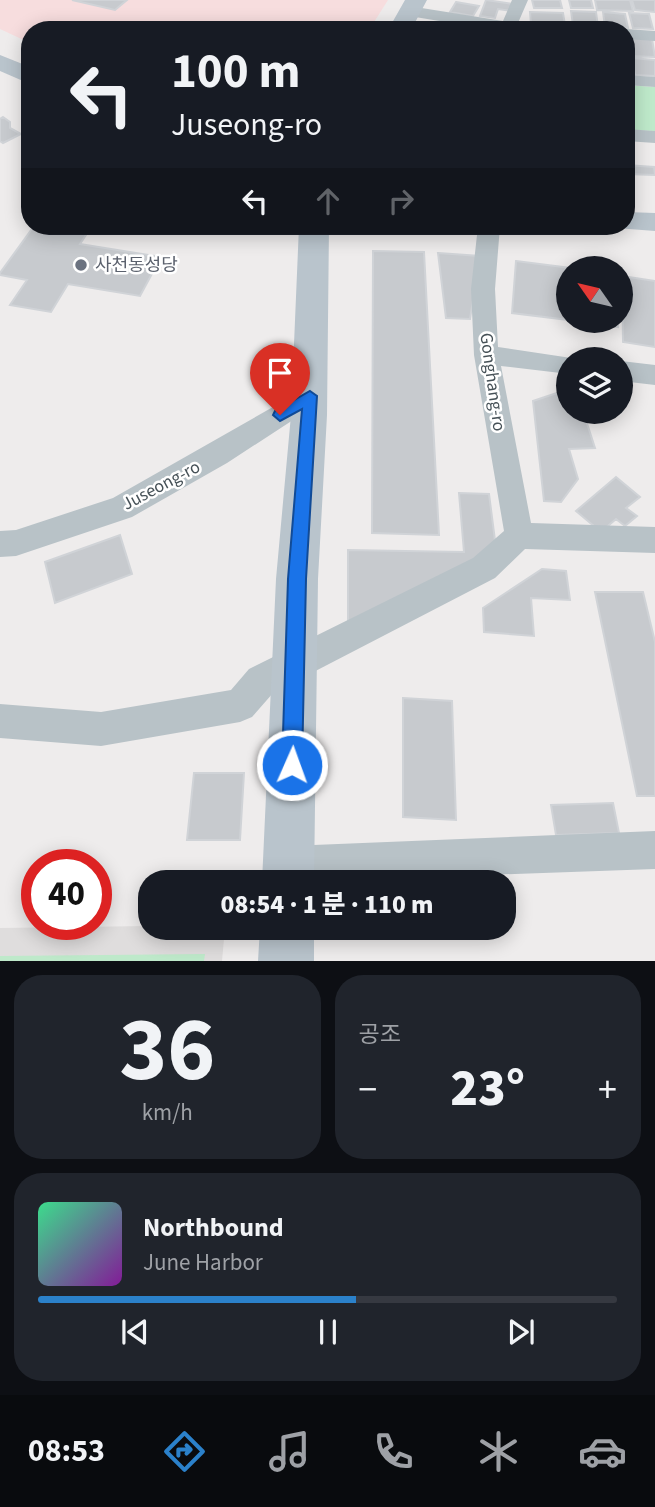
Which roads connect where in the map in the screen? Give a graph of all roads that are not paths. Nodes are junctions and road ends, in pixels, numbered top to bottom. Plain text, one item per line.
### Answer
1 (520, 0) edge
2 (408, 14) edge
3 (458, 21) edge
4 (511, 21) edge
5 (635, 35) edge
6 (655, 36) edge
7 (0, 62) edge
8 (21, 72) edge
9 (635, 81) edge
10 (655, 82) edge
11 (635, 136) edge
12 (655, 137) edge
13 (635, 222) edge
14 (655, 222) edge
15 (314, 235) edge
16 (488, 235) edge
17 (486, 355) junction
18 (556, 363) edge
19 (633, 372) edge
20 (655, 375) edge
21 (310, 396) junction
22 (519, 536) junction
23 (655, 540) edge
24 (0, 544) edge
25 (295, 665) junction
26 (3, 724) edge
27 (655, 850) edge
28 (288, 870) edge
29 (336, 870) edge
30 (287, 940) edge
31 (286, 961) edge

1 - 4 street
2 - 3 street
5 - 6 street
7 - 8 street
9 - 10 street
11 - 12 street
13 - 14 street
15 - 21 street
16 - 17 street, Gonghang-ro
17 - 18 street
17 - 22 street, Gonghang-ro
19 - 20 street
21 - 24 street, Juseong-ro
21 - 25 street
22 - 23 street
22 - 25 street
25 - 26 street
25 - 28 street
27 - 29 street
30 - 31 street

